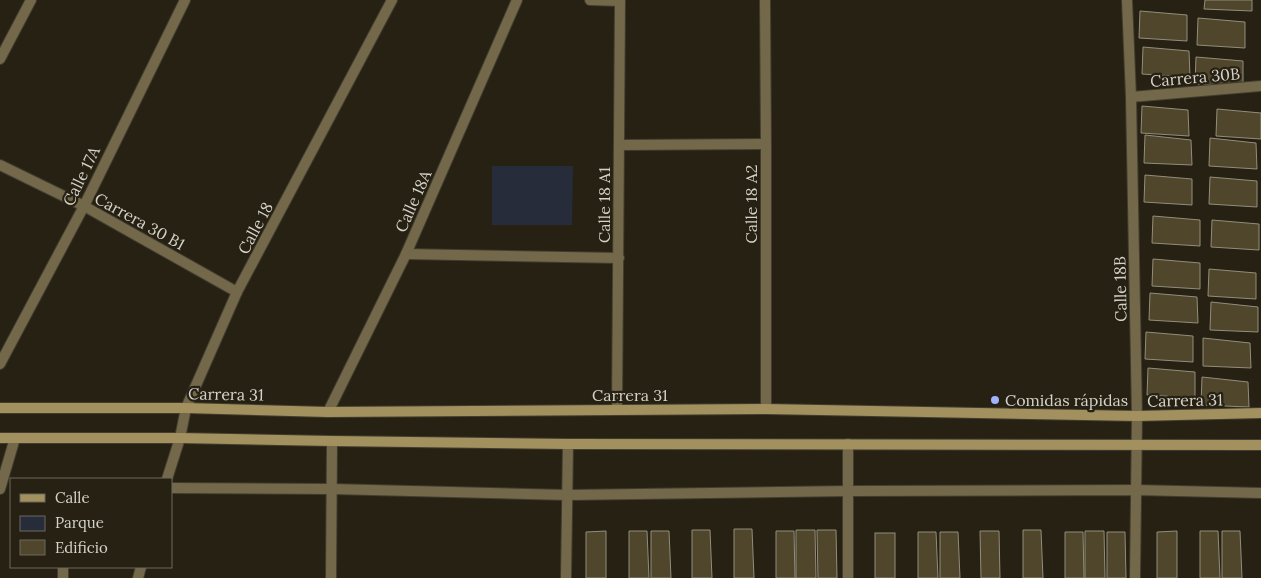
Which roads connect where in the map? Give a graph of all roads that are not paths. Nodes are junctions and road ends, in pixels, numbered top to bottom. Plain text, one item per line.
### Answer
1 (31, 0) edge
2 (185, 0) edge
3 (392, 0) edge
4 (517, 0) edge
5 (590, 0) edge
6 (620, 0) edge
7 (765, 0) edge
8 (1128, 0) edge
9 (0, 59) edge
10 (1261, 86) edge
11 (1131, 97) junction
12 (766, 144) junction
13 (620, 146) junction
14 (0, 165) edge
15 (84, 206) junction
16 (406, 254) junction
17 (619, 258) junction
18 (237, 292) junction
19 (0, 364) edge
20 (0, 408) edge
21 (186, 408) junction
22 (766, 409) junction
23 (617, 410) junction
24 (328, 412) junction
25 (1261, 413) edge
26 (1137, 416) junction
27 (0, 438) edge
28 (15, 438) junction
29 (180, 438) junction
30 (332, 441) junction
31 (568, 444) junction
32 (848, 444) junction
33 (1136, 444) junction
34 (1261, 445) edge
35 (167, 478) edge
36 (172, 488) edge
37 (0, 489) edge
38 (332, 489) junction
39 (1136, 490) junction
40 (848, 491) junction
41 (1261, 493) edge
42 (567, 495) junction
43 (332, 578) edge
44 (566, 578) edge
45 (848, 578) edge
46 (1135, 578) edge

1 - 9 street
2 - 15 street, Calle 17A
3 - 18 street, Calle 18
4 - 16 street, Calle 18A
5 - 6 street
6 - 13 street, Calle 18 A1
7 - 12 street, Calle 18 A2
8 - 11 street, Calle 18B
10 - 11 street, Carrera 30B
11 - 26 street, Calle 18B
12 - 13 street
12 - 22 street, Calle 18 A2
13 - 17 street, Calle 18 A1
14 - 15 street, Carrera 30 B1
15 - 18 street, Carrera 30 B1
15 - 19 street, Calle 17A
16 - 17 street
16 - 24 street, Calle 18A
17 - 23 street, Calle 18 A1
18 - 21 street, Calle 18
20 - 21 main road, Carrera 31
21 - 24 main road, Carrera 31
21 - 29 street, Calle 18
22 - 23 main road, Carrera 31
22 - 26 main road, Carrera 31
23 - 24 main road, Carrera 31
25 - 26 main road, Carrera 31
26 - 33 street, Calle 18B
27 - 28 main road
28 - 29 main road
28 - 37 street
29 - 30 main road
29 - 35 street, Calle 18
30 - 31 main road
30 - 38 street
31 - 32 main road
31 - 42 street
32 - 33 main road
32 - 40 street
33 - 34 main road
33 - 39 street, Calle 18B
36 - 38 street
38 - 42 street
38 - 43 street
39 - 40 street
39 - 41 street
39 - 46 street, Calle 18B
40 - 42 street
40 - 45 street
42 - 44 street

